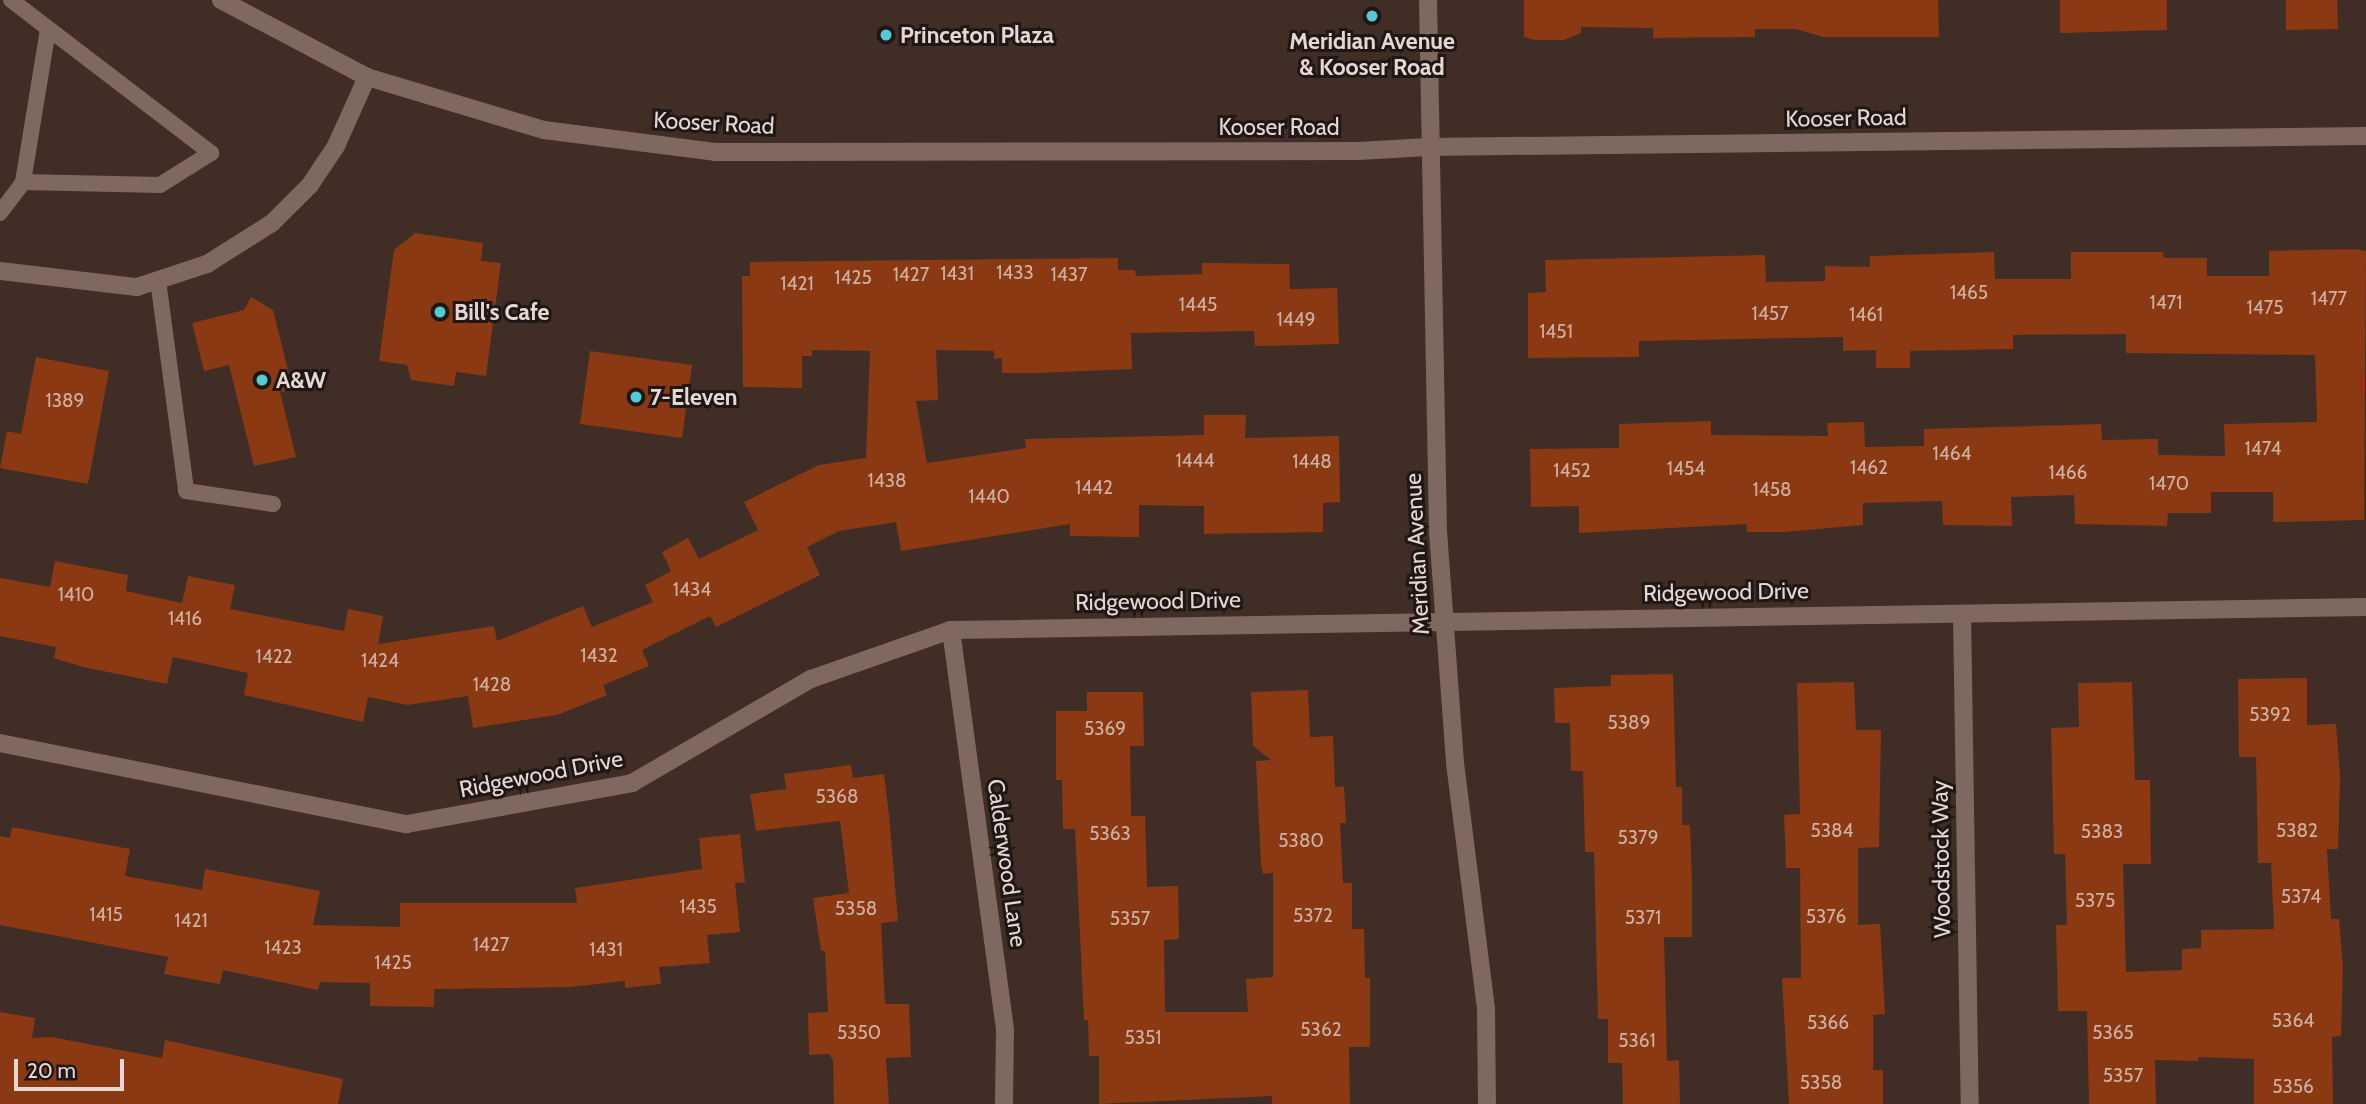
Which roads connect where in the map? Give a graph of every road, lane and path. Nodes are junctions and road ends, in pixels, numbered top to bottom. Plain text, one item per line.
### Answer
1 (11, 0) edge
2 (221, 0) edge
3 (1428, 0) edge
4 (48, 29) junction
5 (367, 77) junction
6 (2366, 136) edge
7 (1428, 147) junction
8 (23, 182) junction
9 (0, 213) edge
10 (0, 271) edge
11 (158, 280) junction
12 (273, 504) dead end
13 (2366, 607) edge
14 (1962, 614) junction
15 (1444, 620) junction
16 (951, 630) junction
17 (0, 743) edge
18 (1004, 1104) edge
19 (1487, 1104) edge
20 (1970, 1104) edge

1 - 4 lane
2 - 5 street, Kooser Road
3 - 7 street, Meridian Avenue
4 - 8 lane
4 - 8 lane
5 - 7 street, Kooser Road
5 - 11 street
6 - 7 street, Kooser Road
7 - 15 street, Meridian Avenue
8 - 9 lane
10 - 11 street
11 - 12 lane
13 - 14 street, Ridgewood Drive
14 - 15 street, Ridgewood Drive
14 - 20 street, Woodstock Way
15 - 16 street, Ridgewood Drive
15 - 19 street, Meridian Avenue
16 - 17 street, Ridgewood Drive
16 - 18 street, Calderwood Lane

